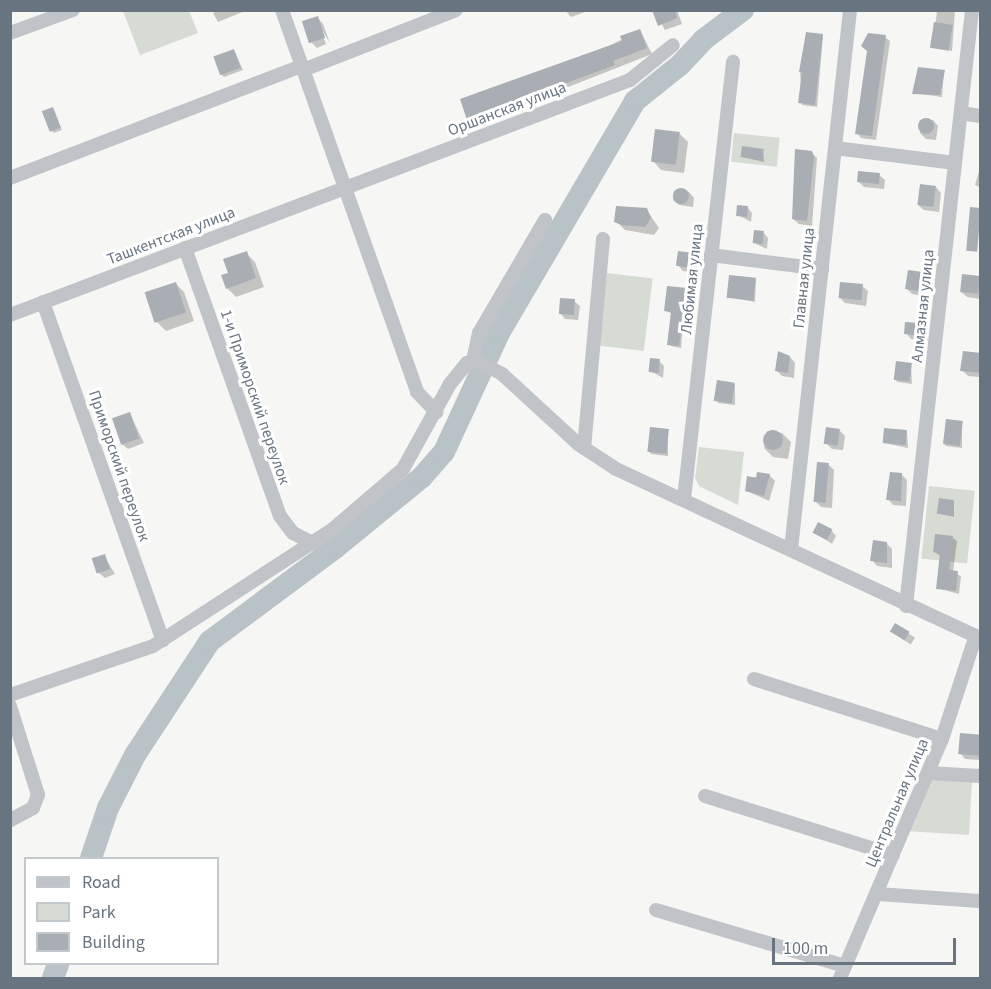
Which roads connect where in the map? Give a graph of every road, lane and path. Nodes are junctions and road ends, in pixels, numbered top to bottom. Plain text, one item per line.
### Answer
1 (73, 10) edge
2 (282, 10) edge
3 (456, 10) edge
4 (850, 10) edge
5 (972, 10) edge
6 (10, 33) edge
7 (673, 45) dead end
8 (733, 62) dead end
9 (302, 68) junction
10 (961, 113) junction
11 (981, 116) edge
12 (835, 148) junction
13 (955, 163) junction
14 (10, 178) edge
15 (343, 188) junction
16 (545, 220) dead end
17 (603, 239) dead end
18 (185, 248) junction
19 (711, 255) junction
20 (822, 269) junction
21 (44, 302) junction
22 (10, 315) edge
23 (482, 363) junction
24 (435, 412) junction
25 (584, 448) junction
26 (684, 499) junction
27 (313, 543) junction
28 (791, 549) junction
29 (906, 606) junction
30 (978, 638) edge
31 (163, 640) junction
32 (754, 679) dead end
33 (10, 695) edge
34 (10, 706) edge
35 (942, 739) junction
36 (928, 773) junction
37 (981, 776) edge
38 (705, 796) dead end
39 (10, 820) edge
40 (893, 855) junction
41 (876, 894) junction
42 (981, 901) edge
43 (656, 910) dead end
44 (843, 972) edge

1 - 6 street
2 - 9 street
3 - 9 street
4 - 12 street, Главная улица
5 - 10 street, Алмазная улица
7 - 15 street, Оршанская улица
8 - 19 street, Любимая улица
9 - 14 street
9 - 15 street
10 - 11 street
10 - 13 street, Алмазная улица
12 - 13 street
12 - 20 street, Главная улица
13 - 29 street, Алмазная улица
15 - 18 street, Ташкентская улица
15 - 24 street
16 - 23 street
17 - 25 street
18 - 21 street, Ташкентская улица
18 - 27 street, 1-и Приморский переулок
19 - 20 street
19 - 26 street, Любимая улица
20 - 28 street, Главная улица
21 - 22 street, Ташкентская улица
21 - 31 street, Приморский переулок
23 - 24 street
23 - 25 street
24 - 27 street
25 - 26 street
26 - 28 street
27 - 31 street
28 - 29 street
29 - 30 street
30 - 35 street, Центральная улица
31 - 33 street
32 - 35 street
34 - 39 street
35 - 36 street, Центральная улица
36 - 37 street
36 - 40 street, Центральная улица
38 - 40 street
40 - 41 street, Центральная улица
41 - 42 street
41 - 44 street, Центральная улица
43 - 44 street

